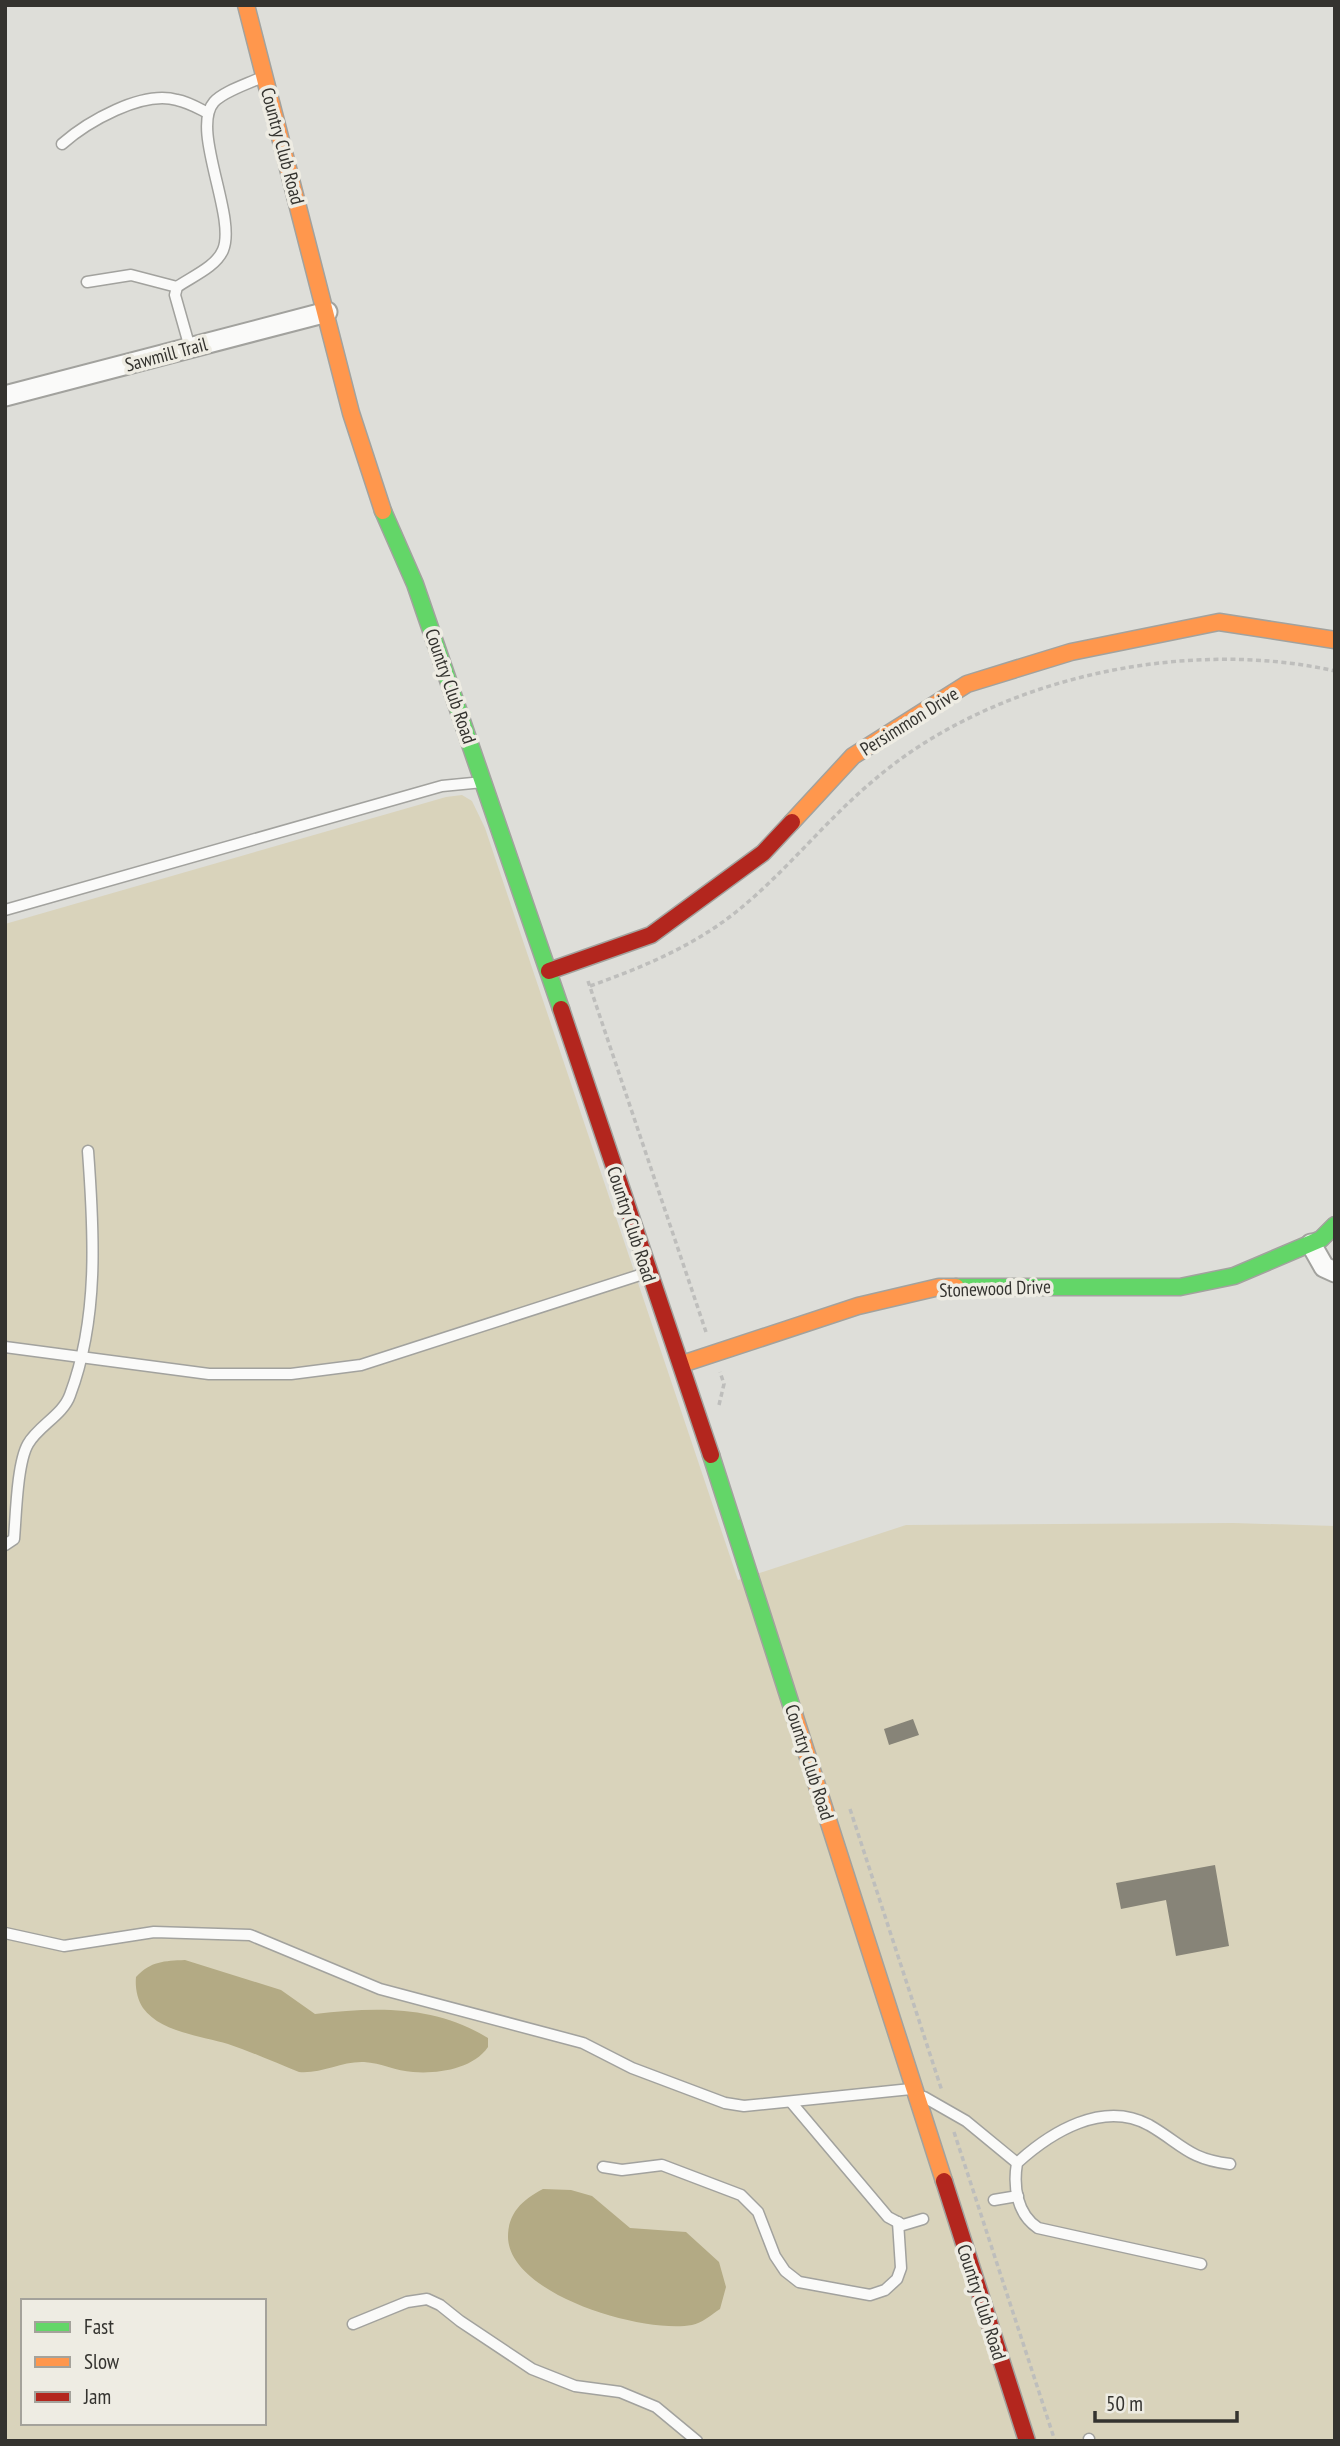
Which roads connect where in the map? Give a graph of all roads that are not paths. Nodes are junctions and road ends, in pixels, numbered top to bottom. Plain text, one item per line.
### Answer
1 (246, 5) edge
2 (264, 76) junction
3 (208, 113) junction
4 (62, 144) dead end
5 (87, 282) dead end
6 (177, 286) junction
7 (327, 312) junction
8 (190, 348) junction
9 (5, 396) edge
10 (1335, 640) edge
11 (484, 782) junction
12 (5, 910) edge
13 (549, 971) junction
14 (88, 1151) dead end
15 (1335, 1225) edge
16 (1311, 1244) junction
17 (1335, 1272) edge
18 (648, 1273) junction
19 (5, 1347) edge
20 (83, 1357) junction
21 (682, 1364) junction
22 (5, 1545) edge
23 (5, 1933) edge
24 (915, 2092) junction
25 (791, 2102) junction
26 (1017, 2163) junction
27 (1230, 2164) dead end
28 (603, 2167) dead end
29 (1018, 2196) junction
30 (994, 2200) dead end
31 (923, 2220) dead end
32 (898, 2222) junction
33 (1201, 2264) dead end
34 (353, 2324) dead end
35 (697, 2441) edge
36 (1027, 2441) edge

1 - 2 street, Country Club Road
2 - 3 lane
2 - 7 street, Country Club Road
3 - 4 lane
3 - 6 lane
5 - 6 lane
6 - 8 lane
7 - 8 street, Sawmill Trail
7 - 11 street, Country Club Road
8 - 9 street, Sawmill Trail
10 - 13 street, Persimmon Drive
11 - 12 lane
11 - 13 street, Country Club Road
13 - 18 street, Country Club Road
14 - 20 lane
15 - 16 street, Stonewood Drive
16 - 17 street
16 - 21 street, Stonewood Drive
18 - 20 lane
18 - 21 street, Country Club Road
19 - 20 lane
20 - 22 lane
21 - 24 street, Country Club Road
23 - 25 lane
24 - 25 lane
24 - 26 lane
24 - 36 street, Country Club Road
25 - 32 lane
26 - 27 lane
26 - 29 lane
28 - 32 lane
29 - 30 lane
29 - 33 lane
31 - 32 lane
34 - 35 lane

